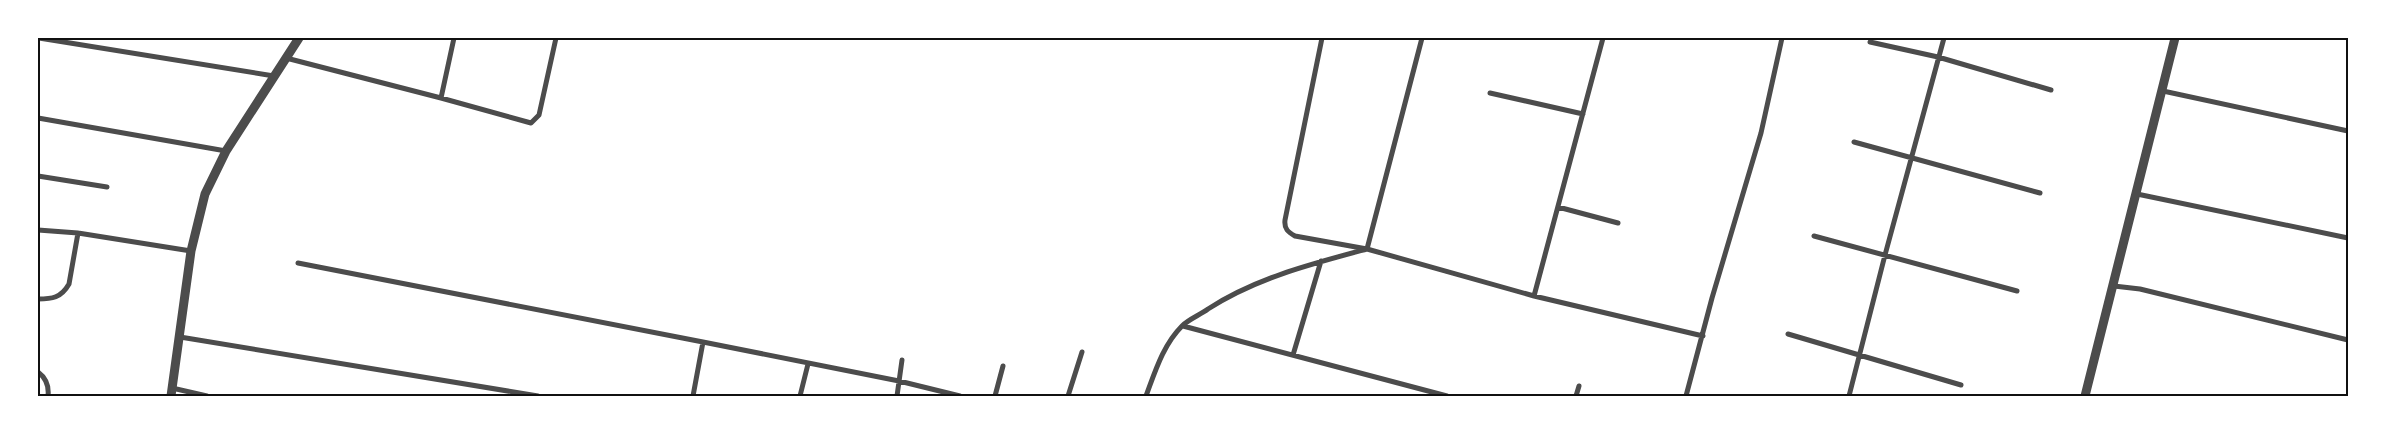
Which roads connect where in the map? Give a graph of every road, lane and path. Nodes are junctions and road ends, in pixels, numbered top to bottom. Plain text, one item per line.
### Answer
1 (39, 38) edge
2 (299, 38) edge
3 (454, 38) edge
4 (556, 38) edge
5 (1322, 38) edge
6 (1422, 38) edge
7 (1602, 38) edge
8 (1782, 38) edge
9 (1944, 38) edge
10 (2175, 38) edge
11 (1870, 42) dead end
12 (1938, 57) junction
13 (285, 58) junction
14 (274, 76) junction
15 (2051, 90) dead end
16 (2163, 91) junction
17 (1490, 93) dead end
18 (441, 98) junction
19 (1583, 114) junction
20 (38, 118) edge
21 (2348, 131) edge
22 (1854, 142) dead end
23 (226, 151) junction
24 (1912, 157) junction
25 (38, 176) edge
26 (107, 187) dead end
27 (2040, 193) dead end
28 (2137, 194) junction
29 (1558, 207) junction
30 (1618, 224) dead end
31 (38, 230) edge
32 (78, 233) junction
33 (1814, 236) dead end
34 (2348, 238) edge
35 (1367, 249) junction
36 (191, 250) junction
37 (1885, 255) junction
38 (1321, 261) junction
39 (298, 263) dead end
40 (2114, 286) junction
41 (2017, 291) dead end
42 (1534, 296) junction
43 (38, 298) edge
44 (1183, 326) junction
45 (1788, 334) dead end
46 (1703, 336) junction
47 (180, 337) junction
48 (2348, 340) edge
49 (703, 342) junction
50 (1082, 352) dead end
51 (1860, 354) junction
52 (1293, 355) junction
53 (902, 360) dead end
54 (808, 364) junction
55 (1004, 366) dead end
56 (38, 372) edge
57 (899, 381) junction
58 (1961, 385) dead end
59 (1579, 386) dead end
60 (172, 392) edge
61 (48, 396) edge
62 (207, 396) edge
63 (538, 396) edge
64 (693, 396) edge
65 (800, 396) edge
66 (896, 396) edge
67 (960, 396) edge
68 (995, 396) edge
69 (1068, 396) edge
70 (1146, 396) edge
71 (1447, 396) edge
72 (1576, 396) edge
73 (1686, 396) edge
74 (1849, 396) edge
75 (2085, 396) edge

1 - 14 street
2 - 13 street
3 - 18 street
4 - 18 street
5 - 35 street
6 - 35 street
7 - 19 street
8 - 46 street
9 - 12 street
10 - 16 street
11 - 12 street
12 - 15 street
12 - 24 street
13 - 14 street
13 - 18 street
14 - 23 street
16 - 21 street
16 - 28 street
17 - 19 street
19 - 29 street
20 - 23 street
22 - 24 street
23 - 36 street
24 - 27 street
24 - 37 street
25 - 26 street
28 - 34 street
28 - 40 street
29 - 30 street
29 - 42 street
31 - 32 street
32 - 36 street
32 - 43 street
33 - 37 street
35 - 38 street
35 - 42 street
36 - 47 street
37 - 41 street
37 - 51 street
38 - 44 street
38 - 52 street
39 - 49 street
40 - 48 street
40 - 75 street
42 - 46 street
44 - 52 street
44 - 70 street
45 - 51 street
46 - 73 street
47 - 60 street
47 - 63 street
49 - 54 street
49 - 64 street
50 - 69 street
51 - 58 street
51 - 74 street
52 - 71 street
53 - 57 street
54 - 57 street
54 - 65 street
55 - 68 street
56 - 61 street
57 - 66 street
57 - 67 street
59 - 72 street
60 - 62 street

